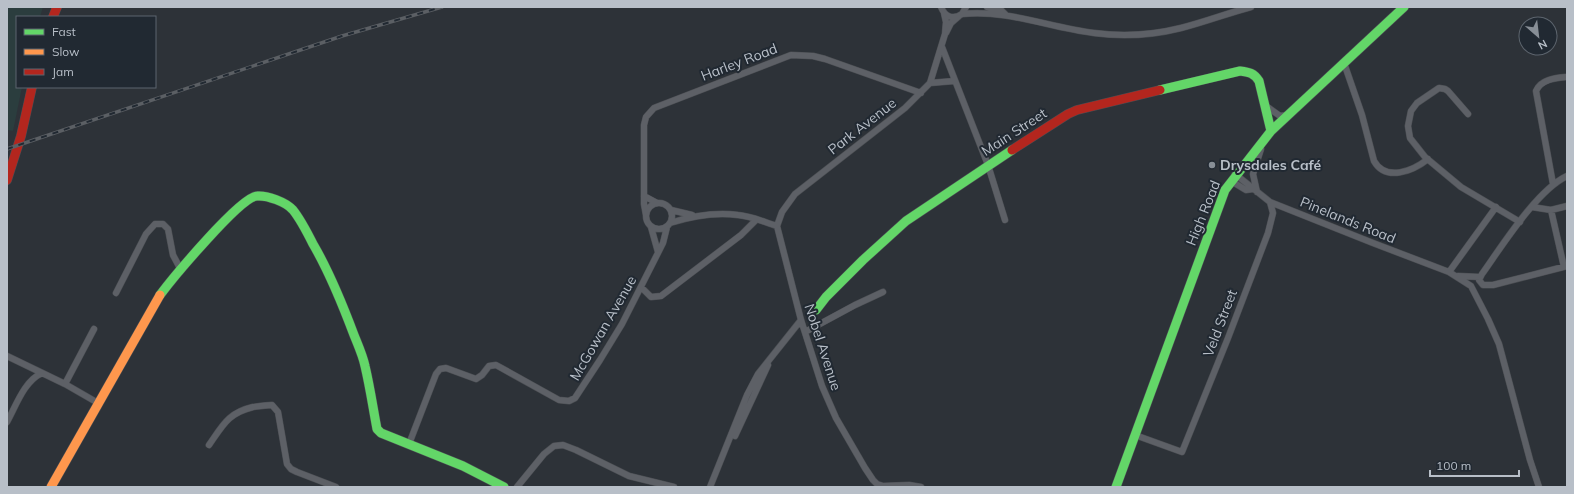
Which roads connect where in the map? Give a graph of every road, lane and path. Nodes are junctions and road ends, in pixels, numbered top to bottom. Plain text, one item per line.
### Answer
1 (966, 7) edge
2 (987, 7) edge
3 (1251, 7) edge
4 (1404, 7) edge
5 (941, 9) edge
6 (1239, 9) edge
7 (961, 15) junction
8 (1006, 15) junction
9 (945, 34) junction
10 (942, 46) junction
11 (1344, 63) junction
12 (1567, 77) edge
13 (954, 81) junction
14 (930, 83) junction
15 (32, 88) edge
16 (921, 93) junction
17 (1266, 106) junction
18 (1290, 114) junction
19 (1468, 114) dead end
20 (1271, 132) junction
21 (1262, 145) junction
22 (1428, 160) junction
23 (988, 165) junction
24 (1567, 176) edge
25 (1233, 178) junction
26 (7, 180) edge
27 (1553, 184) junction
28 (1255, 191) junction
29 (644, 196) junction
30 (1270, 202) junction
31 (657, 203) junction
32 (1532, 206) junction
33 (1567, 206) edge
34 (1496, 207) junction
35 (671, 210) junction
36 (1551, 210) junction
37 (646, 215) junction
38 (696, 216) junction
39 (756, 220) junction
40 (1006, 220) dead end
41 (1520, 222) junction
42 (669, 225) junction
43 (777, 226) junction
44 (651, 227) junction
45 (666, 234) junction
46 (653, 236) junction
47 (658, 252) junction
48 (1566, 267) edge
49 (181, 270) junction
50 (1449, 272) junction
51 (1458, 276) junction
52 (1480, 277) junction
53 (641, 287) junction
54 (884, 292) dead end
55 (116, 293) dead end
56 (816, 310) dead end
57 (801, 320) junction
58 (94, 329) dead end
59 (805, 332) junction
60 (7, 356) edge
61 (42, 373) junction
62 (64, 384) junction
63 (98, 403) junction
64 (7, 422) edge
65 (1135, 435) junction
66 (409, 444) junction
67 (209, 445) dead end
68 (51, 487) edge
69 (336, 487) edge
70 (504, 487) edge
71 (518, 487) edge
72 (674, 487) edge
73 (710, 487) edge
74 (922, 487) edge
75 (1116, 487) edge
76 (1539, 487) edge

1 - 7 street, Park Avenue
2 - 8 street
3 - 6 street
4 - 11 street, High Road
5 - 7 street
5 - 9 street, Park Avenue
6 - 8 street
7 - 8 street
7 - 9 street, Park Avenue
9 - 10 street, Park Avenue
10 - 13 street
10 - 14 street, Park Avenue
11 - 18 street, High Road
11 - 22 street
12 - 27 street
13 - 14 street
13 - 23 street
14 - 16 street, Park Avenue
15 - 26 street
16 - 29 street, Harley Road
16 - 43 street, Park Avenue
17 - 18 street
17 - 20 street, Main Street
17 - 23 street, Main Street
18 - 20 street, High Road
19 - 22 street
20 - 21 street, High Road
21 - 25 street, High Road
21 - 28 street
22 - 34 street
23 - 40 street
23 - 56 street, Main Street
24 - 27 street
25 - 28 street
25 - 65 street, High Road
27 - 32 street
28 - 30 street, Pinelands Road
29 - 31 street
29 - 37 street, Harley Road
30 - 50 street, Pinelands Road
30 - 65 street, Veld Street
31 - 35 street
31 - 37 street
32 - 36 street
32 - 41 street
33 - 36 street
34 - 41 street
34 - 50 street
35 - 38 street
35 - 42 street
36 - 48 street
37 - 44 street
38 - 39 street
38 - 42 street
39 - 43 street
39 - 53 street
41 - 52 street
42 - 44 street
42 - 45 street, McGowan Avenue
43 - 57 street, Nobel Avenue
44 - 46 street
45 - 46 street
45 - 47 street, McGowan Avenue
46 - 47 street
47 - 53 street, McGowan Avenue
48 - 52 street
49 - 55 street
49 - 63 street
49 - 66 street
50 - 51 street, Pinelands Road
51 - 52 street
51 - 76 street
53 - 66 street, McGowan Avenue
54 - 59 street
57 - 59 street, Nobel Avenue
57 - 73 street
58 - 62 street
59 - 74 street, Nobel Avenue
60 - 61 street
61 - 62 street
61 - 64 street
62 - 63 street
63 - 68 street
65 - 75 street, High Road
66 - 70 street
67 - 69 street
71 - 72 street

